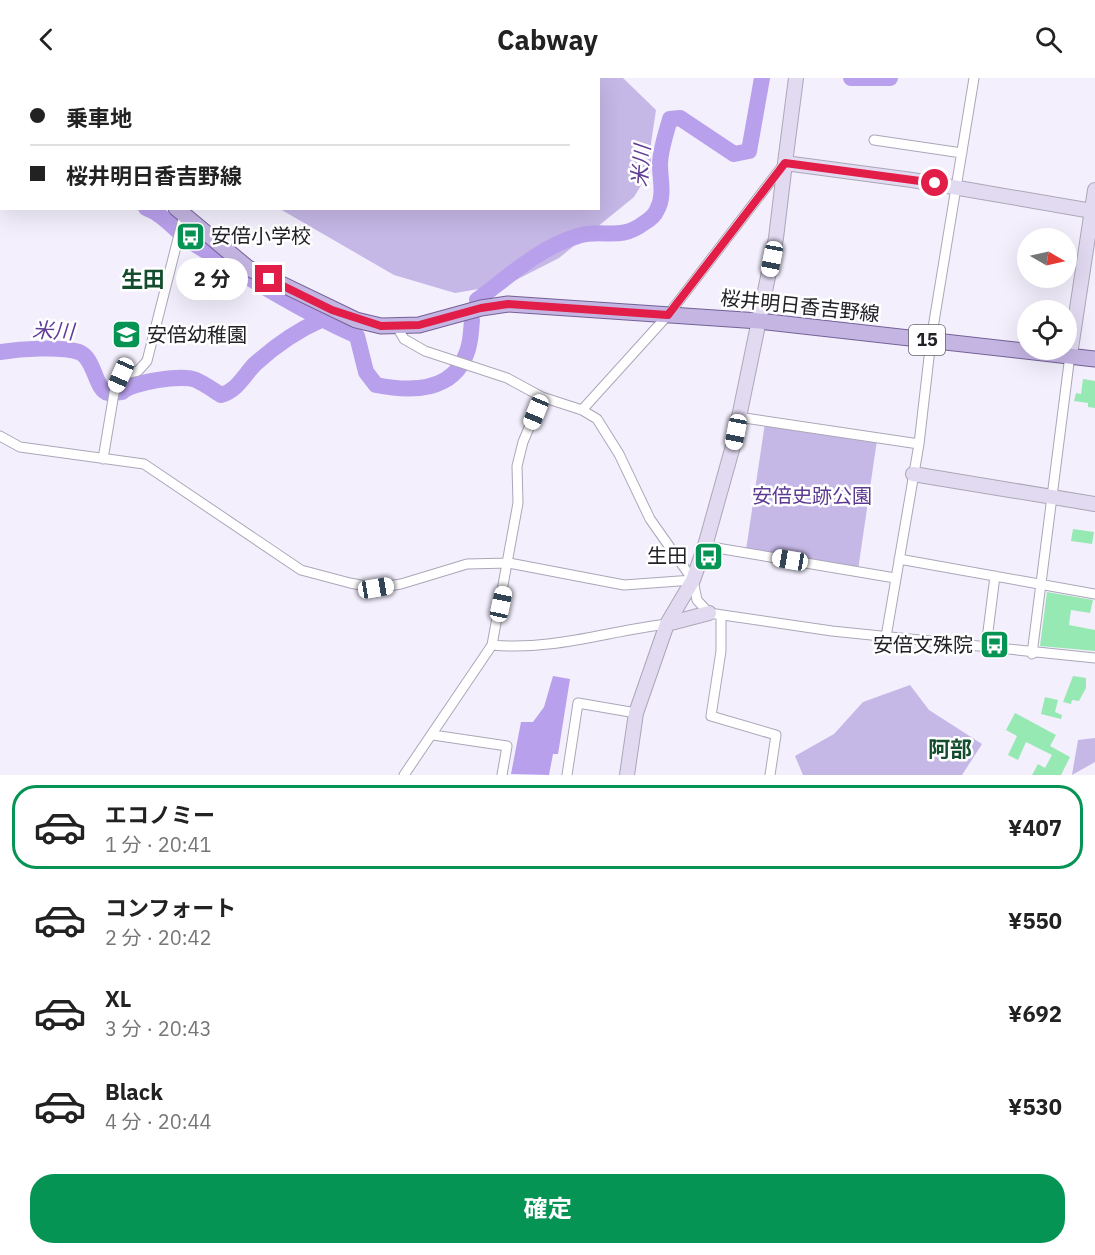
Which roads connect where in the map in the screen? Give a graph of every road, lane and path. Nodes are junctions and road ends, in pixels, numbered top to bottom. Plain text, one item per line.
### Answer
1 (796, 78) edge
2 (974, 78) edge
3 (874, 140) dead end
4 (962, 153) junction
5 (785, 163) junction
6 (957, 187) junction
7 (1095, 190) edge
8 (1093, 211) edge
9 (180, 212) edge
10 (1077, 311) edge
11 (668, 315) junction
12 (759, 321) junction
13 (397, 327) junction
14 (931, 340) junction
15 (1017, 349) edge
16 (1077, 356) edge
17 (1095, 359) edge
18 (1069, 360) edge
19 (542, 397) junction
20 (582, 410) junction
21 (738, 417) junction
22 (0, 436) edge
23 (919, 444) junction
24 (103, 459) junction
25 (913, 474) junction
26 (1052, 498) junction
27 (1095, 504) edge
28 (705, 546) junction
29 (899, 559) junction
30 (509, 563) junction
31 (995, 576) junction
32 (895, 578) junction
33 (693, 580) junction
34 (1040, 584) junction
35 (1095, 594) edge
36 (715, 615) junction
37 (668, 624) junction
38 (886, 637) junction
39 (492, 645) junction
40 (987, 647) junction
41 (1032, 654) junction
42 (1095, 658) edge
43 (636, 713) junction
44 (433, 735) junction
45 (404, 775) edge
46 (502, 775) edge
47 (567, 775) edge
48 (627, 775) edge
49 (770, 775) edge

1 - 5 street
2 - 4 street
3 - 4 street
4 - 6 street
5 - 6 street
5 - 11 street
5 - 12 street
6 - 8 street
6 - 14 street
7 - 8 street
8 - 10 street
9 - 13 main road, 桜井明日香吉野線 / 15
9 - 24 street
11 - 12 main road, 桜井明日香吉野線 / 15
11 - 13 main road, 桜井明日香吉野線 / 15
11 - 20 street
12 - 14 main road, 桜井明日香吉野線 / 15
12 - 21 street
13 - 19 street
14 - 15 main road, 桜井明日香吉野線 / 15
14 - 23 street
16 - 17 main road, 桜井明日香吉野線 / 15
18 - 26 street
19 - 20 street
19 - 30 street
20 - 33 street
21 - 23 street
21 - 28 street
22 - 24 street
23 - 25 street
24 - 30 street
25 - 26 street
25 - 29 street
26 - 27 street
26 - 34 street
28 - 32 street
28 - 33 street
29 - 31 street
29 - 32 street
30 - 33 street
30 - 39 street
31 - 34 street
31 - 40 street
32 - 38 street
33 - 36 street
33 - 37 street
34 - 35 street
34 - 41 street
36 - 37 street
36 - 38 street
36 - 49 street
37 - 39 street
37 - 43 street
38 - 40 street
39 - 44 street
40 - 41 street
41 - 42 street
43 - 47 street
43 - 48 street
44 - 45 street
44 - 46 street

